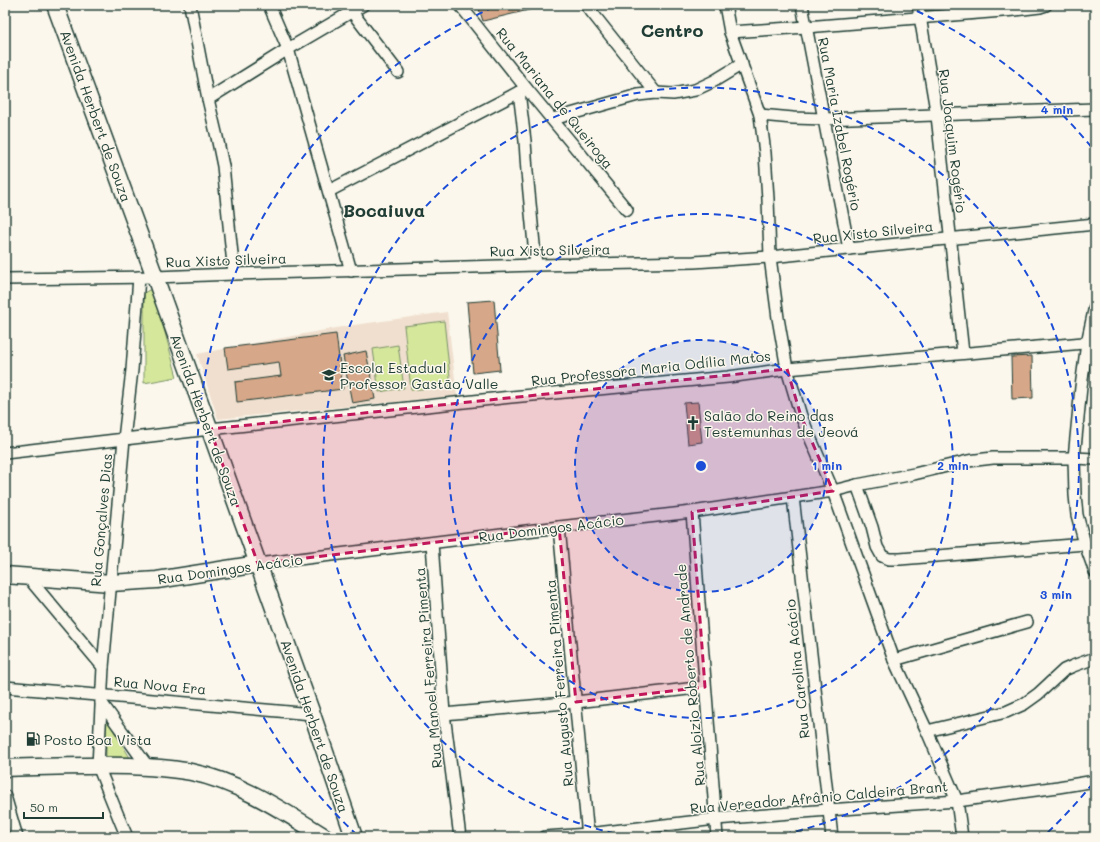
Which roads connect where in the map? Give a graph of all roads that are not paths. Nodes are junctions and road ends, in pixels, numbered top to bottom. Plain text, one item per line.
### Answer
1 (55, 5) edge
2 (190, 5) edge
3 (268, 5) edge
4 (363, 5) edge
5 (460, 5) edge
6 (586, 5) edge
7 (725, 5) edge
8 (802, 5) edge
9 (918, 5) edge
10 (1046, 5) edge
11 (352, 12) junction
12 (920, 18) junction
13 (806, 27) junction
14 (730, 32) junction
15 (288, 49) junction
16 (742, 64) junction
17 (398, 72) dead end
18 (522, 90) junction
19 (656, 93) junction
20 (208, 99) junction
21 (1095, 109) edge
22 (760, 115) junction
23 (937, 116) junction
24 (824, 119) junction
25 (553, 120) junction
26 (329, 192) junction
27 (627, 210) dead end
28 (1095, 224) edge
29 (950, 240) junction
30 (849, 249) junction
31 (770, 257) junction
32 (536, 265) junction
33 (351, 271) junction
34 (234, 274) junction
35 (139, 277) junction
36 (155, 277) junction
37 (5, 279) edge
38 (1095, 306) edge
39 (1091, 343) edge
40 (963, 353) junction
41 (787, 369) junction
42 (210, 429) junction
43 (124, 439) junction
44 (5, 453) edge
45 (1074, 458) junction
46 (1095, 459) edge
47 (857, 485) junction
48 (833, 491) junction
49 (793, 497) junction
50 (692, 512) junction
51 (559, 527) junction
52 (432, 543) junction
53 (1085, 544) junction
54 (258, 564) junction
55 (1095, 572) edge
56 (5, 575) edge
57 (27, 576) junction
58 (111, 582) junction
59 (1027, 622) dead end
60 (1095, 658) edge
61 (894, 660) junction
62 (103, 667) junction
63 (5, 687) edge
64 (705, 687) junction
65 (102, 698) junction
66 (576, 702) junction
67 (312, 714) junction
68 (444, 714) junction
69 (927, 731) junction
70 (98, 766) junction
71 (148, 767) junction
72 (5, 768) edge
73 (1095, 781) edge
74 (5, 796) edge
75 (958, 802) junction
76 (828, 810) junction
77 (716, 820) junction
78 (588, 835) edge
79 (322, 836) edge
80 (17, 837) edge
81 (127, 837) edge
82 (354, 837) edge
83 (460, 837) edge
84 (545, 837) edge
85 (718, 837) edge
86 (832, 837) edge
87 (962, 837) edge

1 - 36 street, Avenida Herbert de Souza
2 - 20 street
3 - 15 street
4 - 11 street
5 - 18 street, Rua Mariana de Queiroga
6 - 19 street
7 - 14 street
8 - 13 street, Rua Maria Izabel Rogério
9 - 12 street, Rua Joaquim Rogério
10 - 12 street
11 - 15 street
11 - 17 street
12 - 13 street
12 - 23 street, Rua Joaquim Rogério
13 - 14 street
13 - 24 street, Rua Maria Izabel Rogério
14 - 16 street
15 - 20 street
15 - 26 street
16 - 19 street
16 - 22 street
18 - 25 street, Rua Mariana de Queiroga
18 - 26 street
18 - 32 street
19 - 25 street
20 - 34 street
21 - 23 street
22 - 24 street
22 - 31 street
23 - 24 street
23 - 29 street, Rua Joaquim Rogério
24 - 30 street, Rua Maria Izabel Rogério
25 - 27 street, Rua Mariana de Queiroga
26 - 33 street
28 - 29 street, Rua Xisto Silveira
29 - 30 street, Rua Xisto Silveira
29 - 40 street, Rua Joaquim Rogério
30 - 31 street, Rua Xisto Silveira
31 - 32 street, Rua Xisto Silveira
31 - 41 street
32 - 33 street, Rua Xisto Silveira
33 - 34 street, Rua Xisto Silveira
34 - 36 street, Rua Xisto Silveira
35 - 36 street, Rua Xisto Silveira
35 - 37 street, Rua Xisto Silveira
35 - 43 street, Rua Gonçalves Dias
36 - 42 street, Avenida Herbert de Souza
38 - 39 street
39 - 40 street, Rua Professora Maria Odília Matos
39 - 45 street
40 - 41 street, Rua Professora Maria Odília Matos
41 - 42 street, Rua Professora Maria Odília Matos
41 - 48 street
42 - 43 street, Rua Professora Maria Odília Matos
42 - 54 street, Avenida Herbert de Souza
43 - 44 street, Rua Professora Maria Odília Matos
43 - 58 street, Rua Gonçalves Dias
45 - 46 street, Rua Domingos Acácio
45 - 47 street, Rua Domingos Acácio
45 - 53 street
47 - 48 street, Rua Domingos Acácio
47 - 53 street
48 - 49 street, Rua Domingos Acácio
48 - 61 street
49 - 50 street, Rua Domingos Acácio
49 - 76 street, Rua Carolina Acácio
50 - 51 street, Rua Domingos Acácio
50 - 64 street, Rua Aloizio Roberto de Andrade
51 - 52 street, Rua Domingos Acácio
51 - 66 street, Rua Augusto Ferreira Pimenta
52 - 54 street, Rua Domingos Acácio
52 - 68 street, Rua Manoel Ferreira Pimenta
53 - 55 street
54 - 58 street, Rua Domingos Acácio
54 - 67 street, Avenida Herbert de Souza
56 - 57 street, Rua Domingos Acácio
57 - 58 street, Rua Domingos Acácio
57 - 62 street
58 - 62 street, Rua Gonçalves Dias
59 - 61 street
60 - 69 street
61 - 69 street
62 - 65 street, Rua Gonçalves Dias
63 - 65 street, Rua Nova Era
64 - 66 street
64 - 77 street, Rua Aloizio Roberto de Andrade
65 - 67 street, Rua Nova Era
65 - 70 street, Rua Gonçalves Dias
65 - 71 street
66 - 68 street
66 - 78 street, Rua Augusto Ferreira Pimenta
67 - 82 street, Avenida Herbert de Souza
68 - 83 street, Rua Manoel Ferreira Pimenta
69 - 75 street
70 - 71 street
70 - 72 street
70 - 81 street
71 - 79 street
73 - 75 street, Rua Vereador Afrânio Caldeira Brant
74 - 80 street
75 - 76 street, Rua Vereador Afrânio Caldeira Brant
75 - 87 street
76 - 77 street, Rua Vereador Afrânio Caldeira Brant
76 - 86 street, Rua Carolina Acácio
77 - 78 street, Rua Vereador Afrânio Caldeira Brant
77 - 85 street, Rua Aloizio Roberto de Andrade
78 - 84 street, Rua Vereador Afrânio Caldeira Brant

